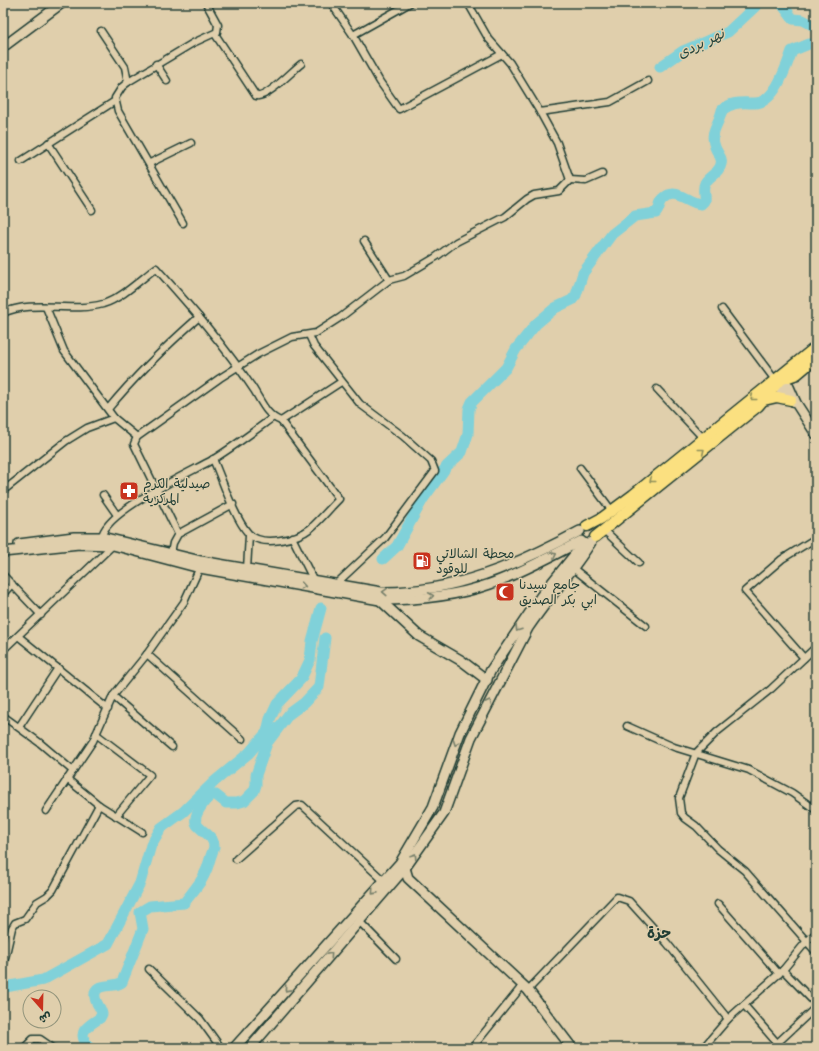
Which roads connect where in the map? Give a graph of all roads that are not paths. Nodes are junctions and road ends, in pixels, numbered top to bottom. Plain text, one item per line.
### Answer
1 (62, 3) edge
2 (206, 3) edge
3 (330, 3) edge
4 (410, 3) edge
5 (468, 3) edge
6 (101, 31) dead end
7 (215, 34) junction
8 (353, 35) junction
9 (3, 47) edge
10 (502, 54) junction
11 (156, 64) junction
12 (301, 64) dead end
13 (167, 81) dead end
14 (648, 81) dead end
15 (128, 82) junction
16 (115, 101) junction
17 (540, 112) junction
18 (48, 143) junction
19 (191, 144) dead end
20 (21, 161) dead end
21 (150, 163) junction
22 (602, 174) dead end
23 (570, 180) junction
24 (92, 210) dead end
25 (183, 223) dead end
26 (364, 241) dead end
27 (389, 280) junction
28 (46, 307) junction
29 (722, 309) dead end
30 (3, 313) edge
31 (199, 317) junction
32 (309, 334) junction
33 (816, 347) edge
34 (812, 358) edge
35 (238, 367) junction
36 (779, 380) junction
37 (341, 382) junction
38 (657, 389) dead end
39 (764, 400) junction
40 (793, 402) junction
41 (108, 409) junction
42 (114, 418) junction
43 (272, 418) junction
44 (281, 421) junction
45 (816, 434) edge
46 (137, 437) junction
47 (703, 438) junction
48 (213, 459) junction
49 (580, 468) dead end
50 (157, 489) junction
51 (3, 491) edge
52 (103, 495) dead end
53 (233, 504) junction
54 (612, 511) junction
55 (117, 515) junction
56 (583, 528) junction
57 (604, 530) junction
58 (178, 534) junction
59 (249, 535) junction
60 (102, 537) junction
61 (292, 537) junction
62 (816, 538) edge
63 (588, 541) junction
64 (113, 542) junction
65 (3, 546) edge
66 (3, 552) edge
67 (171, 553) junction
68 (639, 563) dead end
69 (201, 564) junction
70 (246, 569) junction
71 (574, 569) junction
72 (3, 575) edge
73 (314, 580) junction
74 (12, 584) junction
75 (336, 584) junction
76 (3, 594) edge
77 (380, 600) junction
78 (41, 615) junction
79 (646, 626) dead end
80 (18, 636) junction
81 (816, 647) edge
82 (3, 650) edge
83 (147, 654) junction
84 (804, 658) junction
85 (58, 668) junction
86 (487, 680) junction
87 (113, 696) junction
88 (108, 709) junction
89 (3, 716) edge
90 (628, 726) dead end
91 (19, 727) junction
92 (96, 734) junction
93 (242, 740) dead end
94 (172, 747) dead end
95 (696, 753) junction
96 (73, 771) junction
97 (67, 779) junction
98 (99, 805) junction
99 (816, 810) edge
100 (46, 811) dead end
101 (116, 816) junction
102 (142, 832) dead end
103 (236, 859) dead end
104 (403, 866) junction
105 (395, 874) junction
106 (408, 878) junction
107 (384, 881) junction
108 (718, 904) dead end
109 (359, 921) junction
110 (816, 933) edge
111 (806, 942) junction
112 (816, 952) edge
113 (396, 959) dead end
114 (3, 967) edge
115 (150, 969) dead end
116 (781, 972) junction
117 (526, 987) junction
118 (744, 1005) junction
119 (816, 1006) edge
120 (728, 1019) junction
121 (777, 1043) junction
122 (24, 1048) edge
123 (52, 1048) edge
124 (221, 1048) edge
125 (234, 1048) edge
126 (250, 1048) edge
127 (472, 1048) edge
128 (572, 1048) edge
129 (703, 1048) edge
130 (772, 1048) edge

1 - 9 main road
2 - 7 street
3 - 8 street
4 - 8 street
5 - 10 street
6 - 15 street
7 - 11 street
7 - 12 street
8 - 10 street
10 - 17 street
11 - 13 street
11 - 15 street
14 - 17 street
15 - 16 street
16 - 18 street
16 - 21 street
17 - 23 street
18 - 20 street
18 - 24 street
19 - 21 street
21 - 25 street
22 - 23 street
23 - 27 street
26 - 27 street
27 - 32 street
28 - 30 street
28 - 31 street
28 - 41 street
29 - 36 street
31 - 35 street
31 - 41 street
32 - 35 street
32 - 37 street
33 - 34 main road
34 - 36 main road
35 - 43 street
35 - 46 street
36 - 39 main road
36 - 40 main road
36 -> 47 main road
37 - 44 street
37 - 75 street
38 - 47 street
39 - 40 main road
57 -> 39 main road
40 - 45 main road
41 - 42 street
42 - 46 street
42 - 51 street
43 - 44 street
43 - 48 street
44 - 61 street
46 - 50 street
47 -> 54 main road
48 - 50 street
48 - 53 street
49 - 54 street
50 - 55 street
50 - 58 street
52 - 55 street
53 - 58 street
53 - 59 street
54 - 56 main road
55 - 60 street
56 - 63 main road
56 - 63 main road
56 -> 75 main road
57 - 63 main road
57 - 68 street
58 - 67 street
59 - 61 street
59 - 70 street
60 - 64 main road
60 - 65 main road
61 - 73 street
62 - 84 street
63 - 71 main road
77 -> 63 main road
63 -> 86 main road
64 - 66 main road
64 - 67 main road
64 - 69 main road
64 - 78 street
67 - 69 main road
69 - 70 main road
69 -> 77 main road
69 - 83 street
70 - 73 main road
71 - 79 street
104 -> 71 main road
72 - 74 street
73 - 75 main road
74 - 76 street
74 - 78 street
77 - 86 main road
78 - 80 street
80 - 82 street
80 - 85 street
81 - 84 street
83 - 87 street
83 - 93 street
84 - 95 street
85 - 88 street
85 - 91 street
86 -> 104 main road
87 - 88 street
87 - 94 street
88 - 92 street
89 - 91 street
90 - 95 street
91 - 96 street
92 - 96 street
92 - 101 street
95 - 99 street
95 - 111 street
96 - 97 street
97 - 98 street
97 - 100 street
98 - 101 street
98 - 114 street
101 - 102 street
103 - 107 street
104 - 105 main road
104 - 106 main road
105 - 106 main road
105 - 107 main road
105 - 109 main road
106 - 117 main road
107 -> 125 main road
108 - 116 street
109 - 113 street
126 -> 109 main road
110 - 111 street
111 - 112 street
111 - 116 street
115 - 124 street
116 - 118 street
116 - 119 street
117 - 120 street
117 - 127 street
117 - 128 main road
118 - 120 street
118 - 121 street
119 - 121 street
120 - 129 street
121 - 130 street
122 - 123 street

